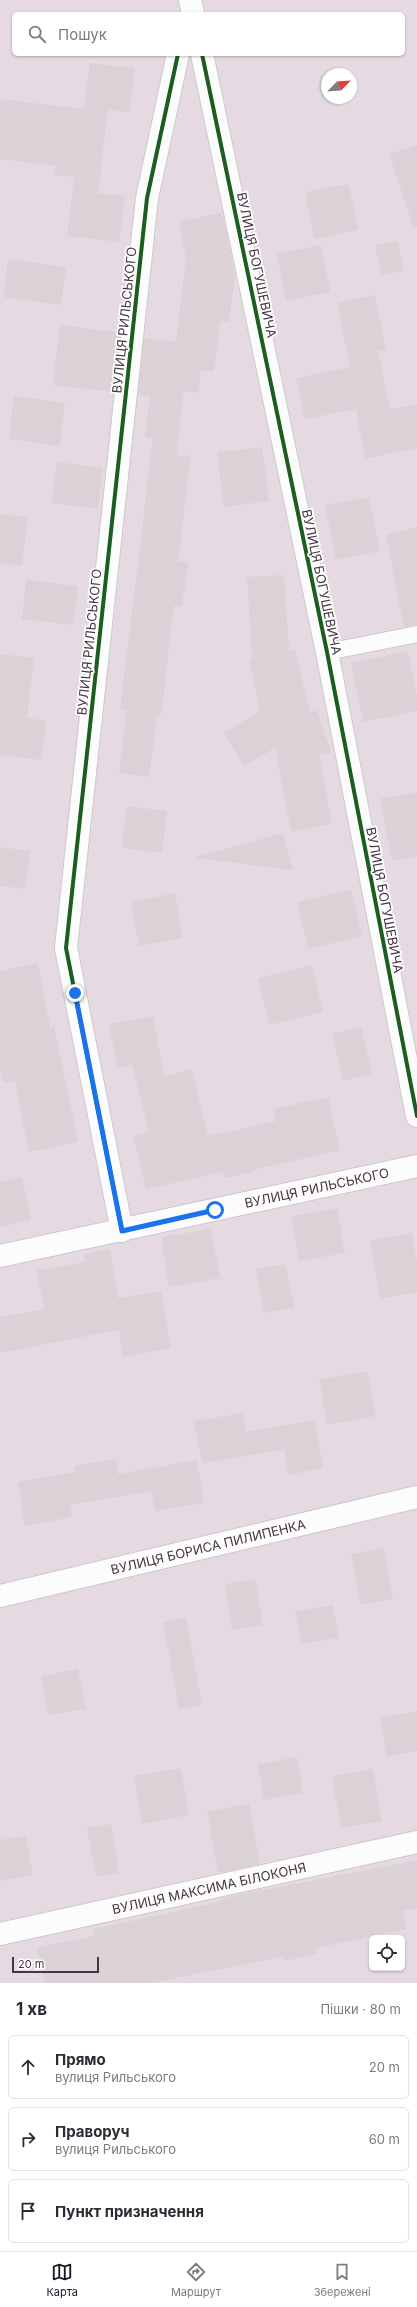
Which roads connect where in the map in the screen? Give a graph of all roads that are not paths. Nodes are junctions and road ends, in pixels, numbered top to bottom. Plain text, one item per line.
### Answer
1 (190, 0) edge
2 (187, 12) edge
3 (193, 12) edge
4 (178, 56) edge
5 (202, 56) edge
6 (417, 634) edge
7 (327, 652) junction
8 (417, 1116) edge
9 (417, 1166) edge
10 (122, 1231) junction
11 (0, 1256) edge
12 (417, 1497) edge
13 (0, 1596) edge
14 (417, 1842) edge
15 (0, 1934) edge

1 - 2 street
1 - 3 street
4 - 10 street, ВУЛИЦЯ РИЛЬСЬКОГО
5 - 7 street, ВУЛИЦЯ БОГУШЕВИЧА
6 - 7 lane
7 - 8 street, ВУЛИЦЯ БОГУШЕВИЧА
9 - 10 street, ВУЛИЦЯ РИЛЬСЬКОГО
10 - 11 street, ВУЛИЦЯ РИЛЬСЬКОГО
12 - 13 street, ВУЛИЦЯ БОРИСА ПИЛИПЕНКА
14 - 15 street, ВУЛИЦЯ МАКСИМА БІЛОКОНЯ

